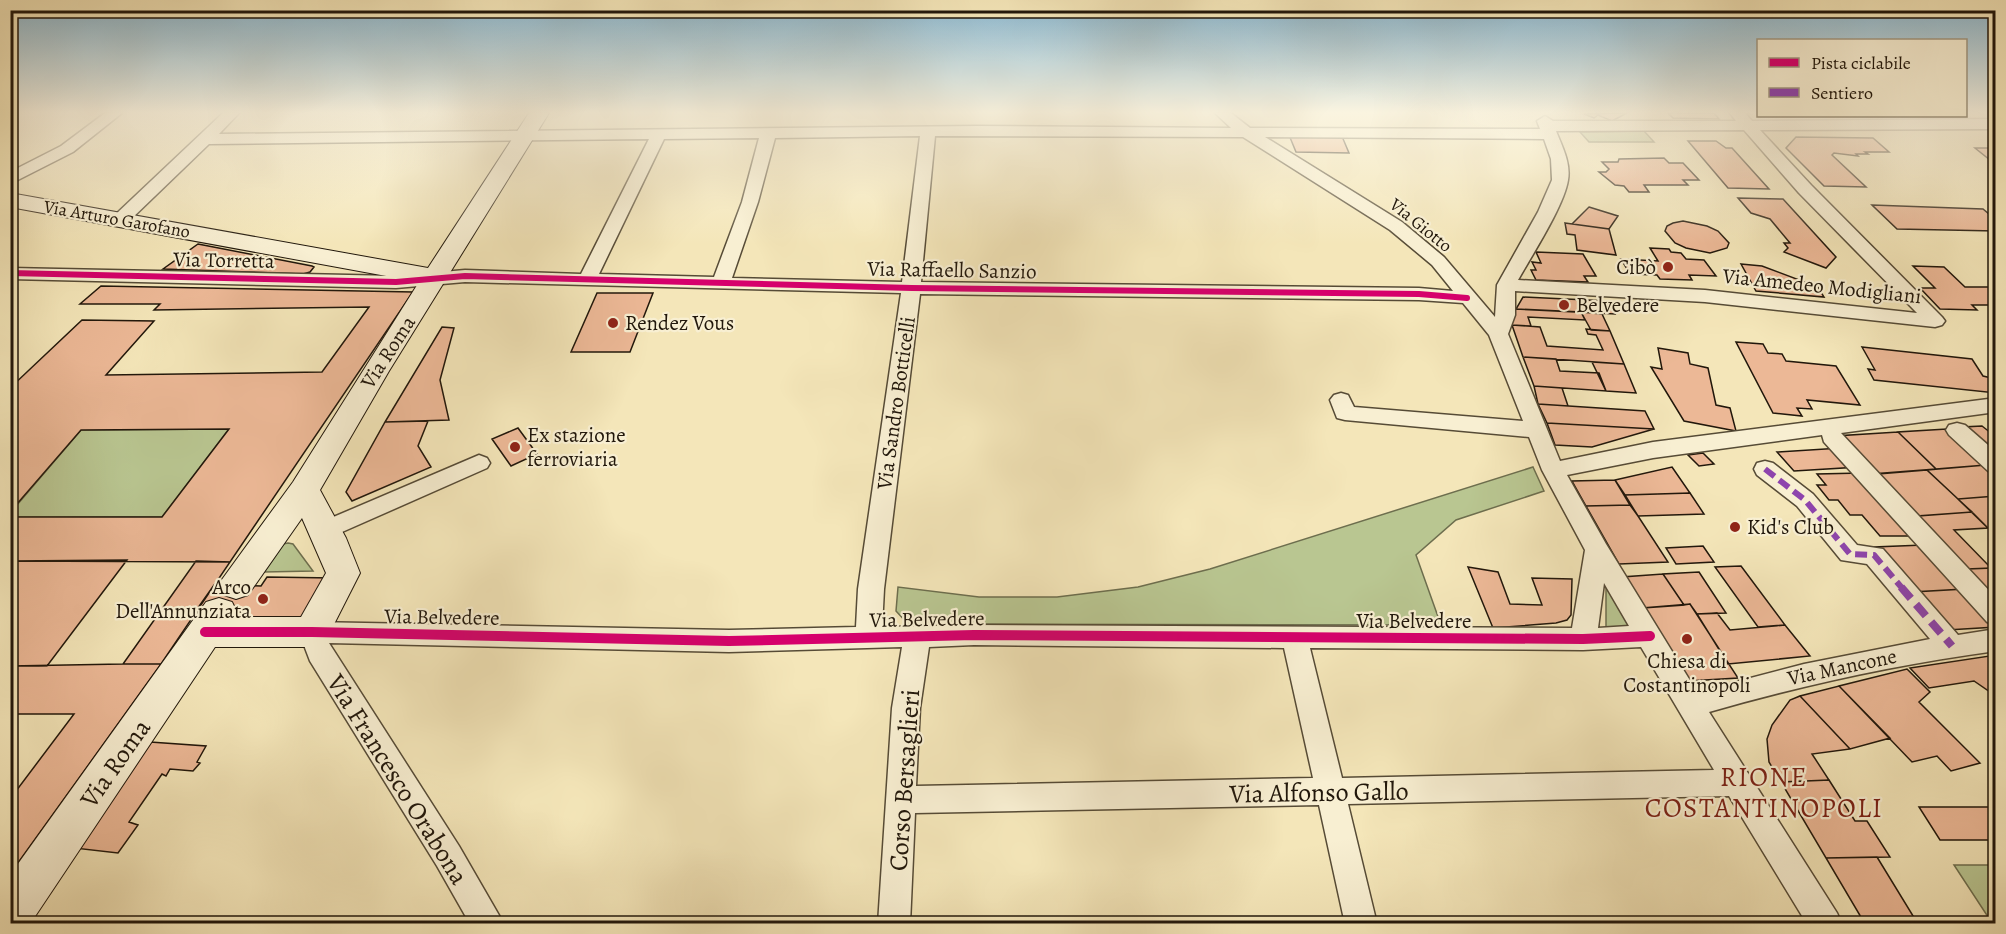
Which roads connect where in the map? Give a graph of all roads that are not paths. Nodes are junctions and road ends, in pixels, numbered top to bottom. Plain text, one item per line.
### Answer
1 (53, 157) edge
2 (188, 157) edge
3 (513, 157) edge
4 (648, 157) edge
5 (762, 157) edge
6 (925, 157) edge
7 (1285, 157) edge
8 (1558, 157) edge
9 (1776, 157) edge
10 (10, 179) edge
11 (10, 200) edge
12 (122, 219) junction
13 (358, 263) junction
14 (10, 273) edge
15 (436, 277) junction
16 (337, 280) junction
17 (587, 280) junction
18 (721, 283) junction
19 (1506, 285) junction
20 (912, 288) junction
21 (1467, 298) junction
22 (1498, 334) junction
23 (1341, 400) dead end
24 (1995, 405) edge
25 (1537, 430) junction
26 (1957, 430) dead end
27 (1832, 437) dead end
28 (479, 462) dead end
29 (1995, 465) edge
30 (1765, 469) dead end
31 (1553, 470) junction
32 (304, 490) junction
33 (325, 530) junction
34 (1598, 550) junction
35 (220, 610) junction
36 (1995, 615) edge
37 (312, 632) junction
38 (917, 636) junction
39 (1650, 636) junction
40 (868, 638) junction
41 (1295, 638) junction
42 (1583, 639) junction
43 (1995, 640) edge
44 (1952, 646) junction
45 (1691, 705) junction
46 (1737, 783) junction
47 (1329, 792) junction
48 (901, 800) junction
49 (10, 914) edge
50 (488, 924) edge
51 (894, 924) edge
52 (1361, 924) edge
53 (1826, 924) edge

1 - 10 street
2 - 12 street
3 - 15 street, Via Roma
4 - 17 street
5 - 18 street
6 - 20 street, Via Sandro Botticelli
7 - 21 street, Via Giotto
8 - 19 street
9 - 19 street, Via Amedeo Modigliani
11 - 12 street, Via Arturo Garofano
12 - 13 street, Via Arturo Garofano
13 - 15 street, Via Arturo Garofano
13 - 16 street
14 - 16 street, Via Torretta
15 - 16 street, Via Torretta
15 - 17 street, Via Raffaello Sanzio
15 - 32 street, Via Roma
17 - 18 street, Via Raffaello Sanzio
18 - 20 street, Via Raffaello Sanzio
19 - 22 street
20 - 21 street, Via Raffaello Sanzio
20 - 40 street, Via Sandro Botticelli
21 - 22 street, Via Giotto
22 - 25 street
23 - 25 street
24 - 31 street
25 - 31 street
26 - 29 street
27 - 36 street
28 - 33 street
30 - 44 street
31 - 34 street
32 - 33 street
32 - 35 street, Via Roma
33 - 37 street
34 - 39 street
34 - 42 street
35 - 37 street, Via Belvedere
35 - 49 street, Via Roma
37 - 40 street, Via Belvedere
37 - 50 street, Via Francesco Orabona
38 - 40 street, Via Belvedere
38 - 41 street, Via Belvedere
38 - 48 street, Corso Bersaglieri
39 - 42 street, Via Belvedere
39 - 45 street
41 - 42 street, Via Belvedere
41 - 47 street
43 - 44 street, Via Mancone
44 - 45 street, Via Mancone
45 - 46 street
46 - 47 street, Via Alfonso Gallo
46 - 53 street
47 - 48 street, Via Alfonso Gallo
47 - 52 street
48 - 51 street, Corso Bersaglieri

